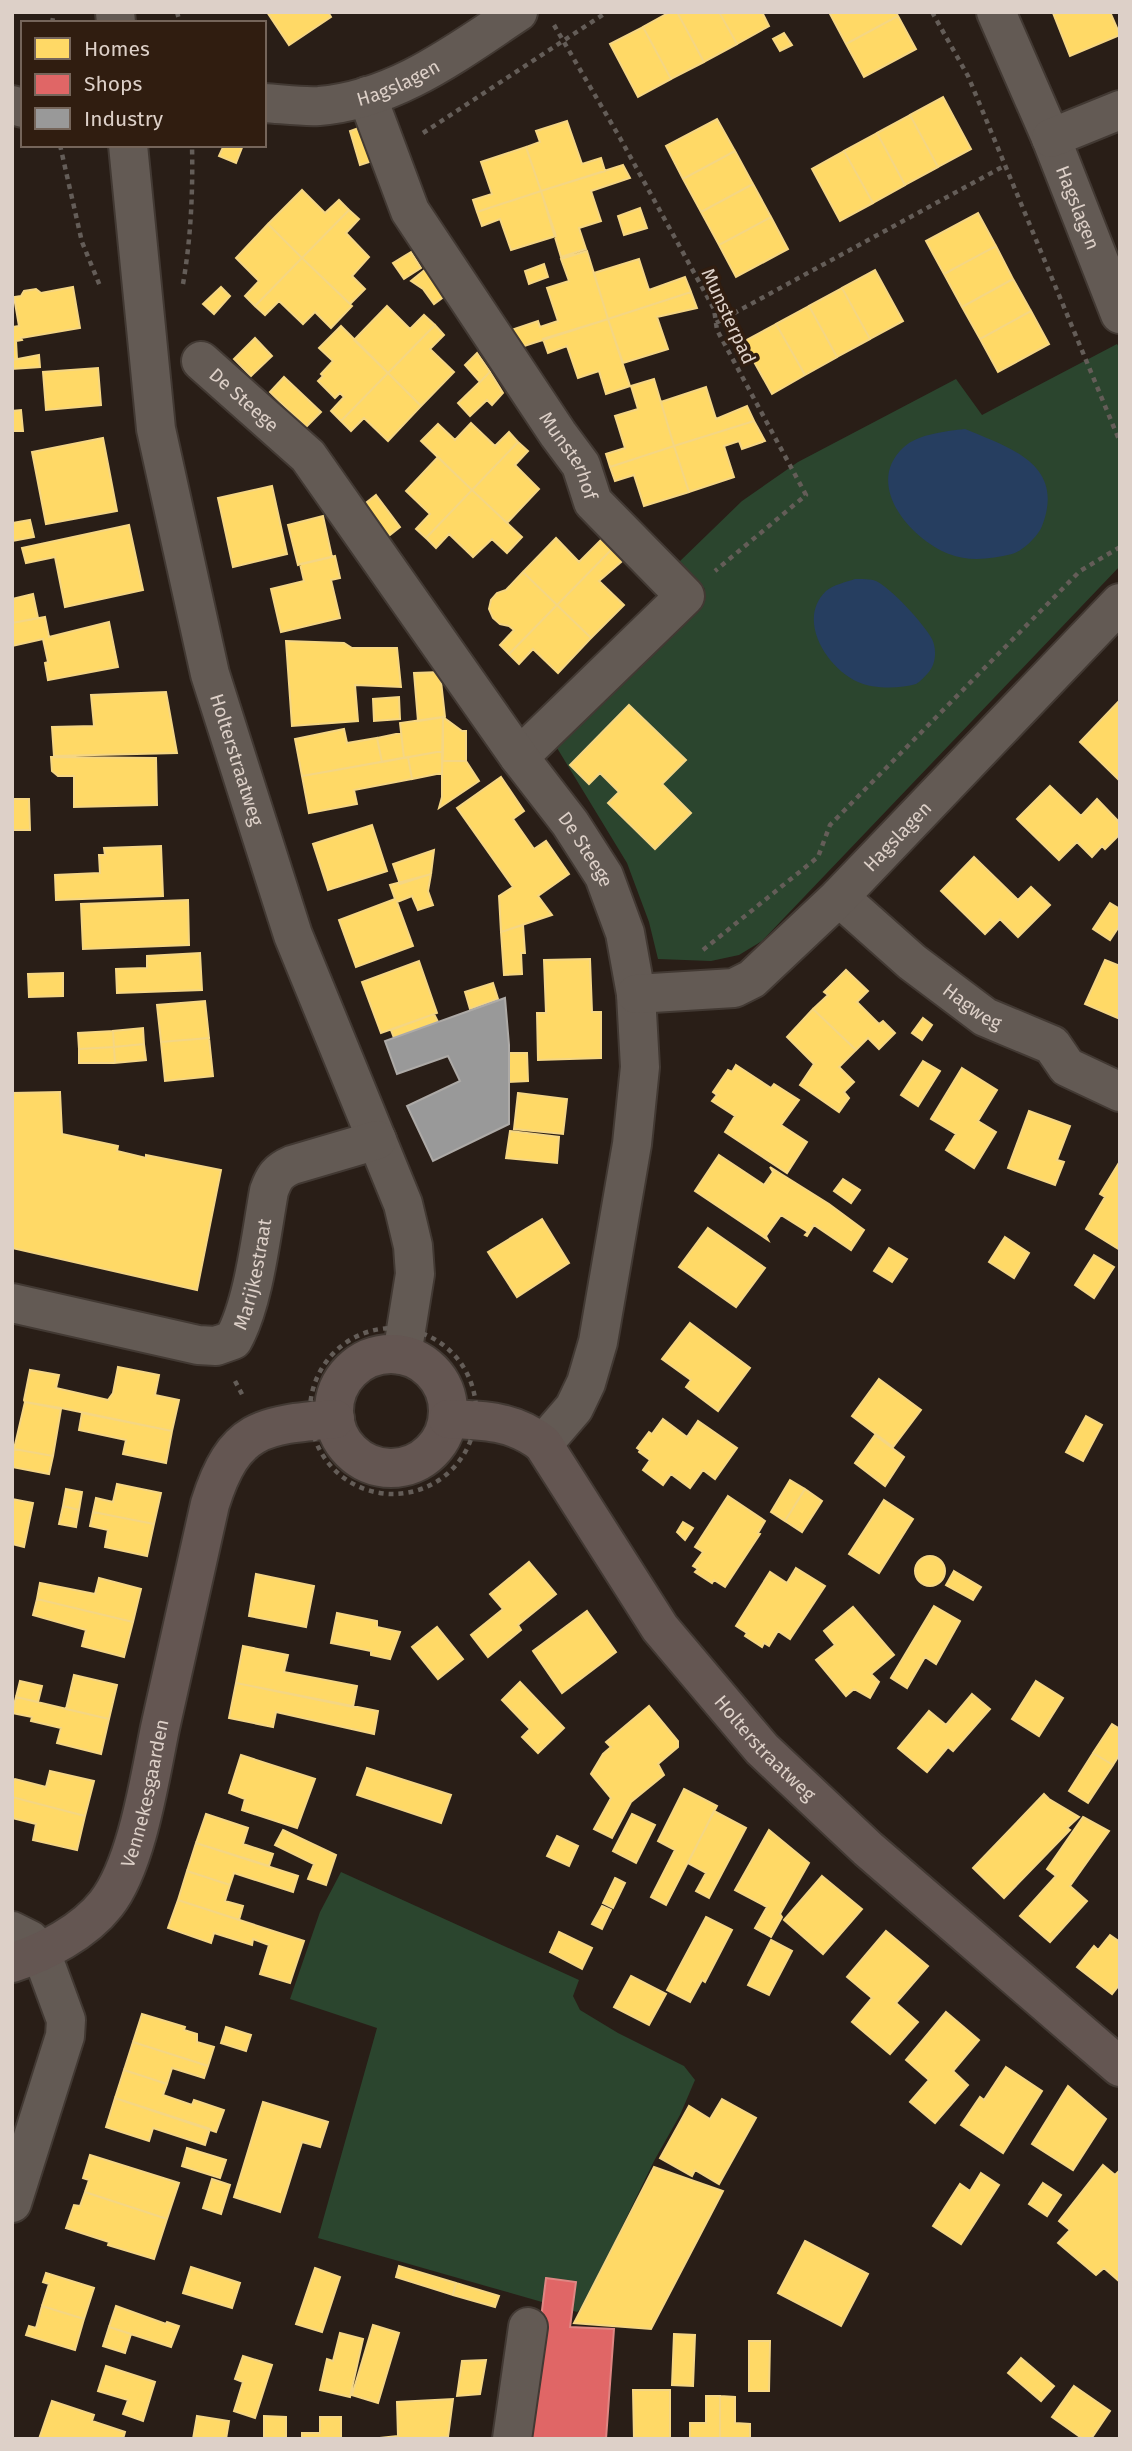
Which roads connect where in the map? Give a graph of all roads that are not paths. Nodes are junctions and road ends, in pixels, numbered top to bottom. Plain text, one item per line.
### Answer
1 (996, 12) edge
2 (535, 17) edge
3 (367, 96) junction
4 (266, 103) edge
5 (1120, 110) edge
6 (1051, 138) junction
7 (128, 147) edge
8 (1120, 314) edge
9 (174, 349) junction
10 (1120, 603) edge
11 (519, 757) junction
12 (839, 897) junction
13 (636, 993) junction
14 (1120, 1092) edge
15 (377, 1140) junction
16 (12, 1303) edge
17 (404, 1342) junction
18 (335, 1419) junction
19 (462, 1419) junction
20 (543, 1444) junction
21 (22, 1948) edge
22 (1120, 2067) edge
23 (12, 2203) edge
24 (528, 2327) dead end
25 (512, 2439) edge

1 - 6 street, Hagslagen
2 - 3 street, Hagslagen
3 - 4 street, Hagslagen
3 - 11 street, Munsterhof
5 - 6 street
6 - 8 street, Hagslagen
7 - 9 street, Holterstraatweg
9 - 11 street, De Steege
9 - 15 street, Holterstraatweg
10 - 12 street, Hagslagen
11 - 13 street, De Steege
12 - 13 street, Hagslagen
12 - 14 street, Hagweg
13 - 20 street, De Steege
15 - 16 street, Marijkestraat
15 - 17 street, Holterstraatweg
17 - 18 main road
17 - 19 main road
18 - 19 main road
18 - 21 main road, Vennekesgaarden
19 - 20 main road, Holterstraatweg
20 - 22 main road, Holterstraatweg
21 - 23 street, Vennekesgaarden
24 - 25 street

